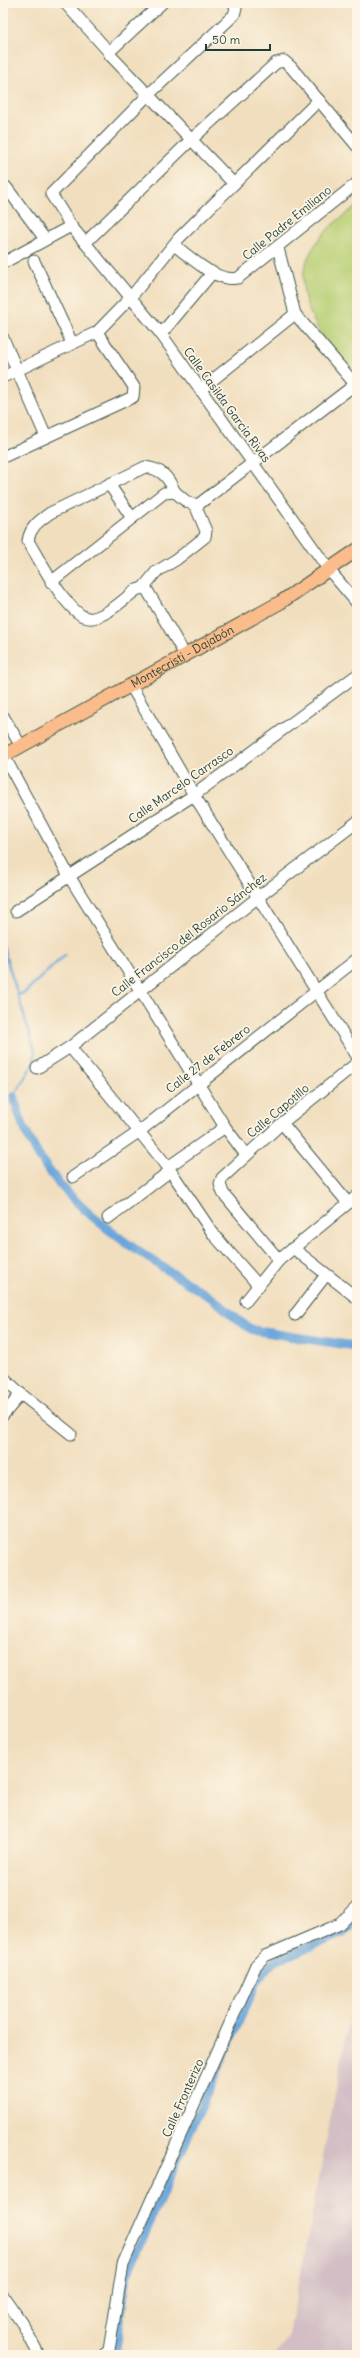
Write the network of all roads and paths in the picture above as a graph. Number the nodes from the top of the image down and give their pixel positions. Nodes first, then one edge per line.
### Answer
1 (65, 3) edge
2 (162, 3) edge
3 (233, 3) edge
4 (109, 52) junction
5 (148, 95) junction
6 (319, 100) junction
7 (192, 140) junction
8 (357, 146) edge
9 (357, 183) edge
10 (234, 184) junction
11 (6, 187) dead end
12 (71, 226) junction
13 (45, 239) junction
14 (85, 243) junction
15 (174, 245) junction
16 (278, 248) junction
17 (34, 261) dead end
18 (3, 263) edge
19 (213, 272) junction
20 (131, 297) junction
21 (295, 314) junction
22 (97, 332) junction
23 (161, 334) junction
24 (3, 338) edge
25 (72, 343) junction
26 (18, 369) junction
27 (3, 377) edge
28 (356, 383) edge
29 (200, 390) junction
30 (46, 437) junction
31 (3, 457) edge
32 (253, 462) junction
33 (109, 484) junction
34 (175, 492) junction
35 (195, 505) junction
36 (132, 518) junction
37 (357, 550) edge
38 (329, 570) junction
39 (51, 582) junction
40 (142, 588) junction
41 (357, 603) edge
42 (185, 655) junction
43 (357, 675) edge
44 (131, 686) junction
45 (3, 716) edge
46 (21, 746) junction
47 (4, 756) edge
48 (194, 795) junction
49 (357, 822) edge
50 (69, 876) junction
51 (257, 898) junction
52 (16, 911) dead end
53 (357, 959) edge
54 (139, 990) junction
55 (316, 992) junction
56 (70, 1047) junction
57 (357, 1056) edge
58 (357, 1063) edge
59 (37, 1068) dead end
60 (199, 1083) junction
61 (282, 1123) junction
62 (225, 1127) junction
63 (140, 1131) junction
64 (246, 1155) junction
65 (169, 1169) junction
66 (73, 1177) dead end
67 (357, 1196) edge
68 (348, 1203) junction
69 (108, 1218) dead end
70 (293, 1248) junction
71 (279, 1260) junction
72 (326, 1275) junction
73 (259, 1286) junction
74 (357, 1298) edge
75 (246, 1301) dead end
76 (295, 1315) dead end
77 (3, 1377) edge
78 (21, 1394) junction
79 (3, 1415) edge
80 (72, 1434) dead end
81 (357, 1907) edge
82 (3, 2296) edge
83 (39, 2355) edge
84 (104, 2355) edge

1 - 4 street
2 - 4 street
3 - 5 street
4 - 5 street
5 - 7 street
5 - 12 street, Calle Casilda García Rivas
6 - 7 street
6 - 8 street
6 - 10 street
7 - 10 street
7 - 14 street
9 - 16 street, Calle Padre Emiliano
10 - 15 street
11 - 13 street
12 - 13 street
12 - 14 street, Calle Casilda García Rivas
13 - 18 street
14 - 20 street, Calle Casilda García Rivas
15 - 19 street
15 - 20 street
16 - 19 street, Calle Padre Emiliano
16 - 21 street
17 - 25 street
19 - 23 street
20 - 22 street
20 - 23 street, Calle Casilda García Rivas
21 - 28 street
21 - 29 street
22 - 25 street
22 - 30 street
23 - 29 street, Calle Casilda García Rivas
24 - 26 street
25 - 26 street
26 - 27 street
26 - 30 street
28 - 32 street
29 - 32 street, Calle Casilda García Rivas
30 - 31 street
32 - 35 street
32 - 38 street, Calle Casilda García Rivas
33 - 34 street
33 - 36 street
33 - 39 street
34 - 35 street
34 - 36 street
35 - 40 street
36 - 39 street
37 - 38 main road, Montecristi - Dajabón
38 - 41 street, Calle Casilda García Rivas
38 - 42 main road, Montecristi - Dajabón
39 - 40 street
40 - 42 street
42 - 44 main road, Montecristi - Dajabón
43 - 48 street, Calle Marcelo Carrasco
44 - 46 main road, Montecristi - Dajabón
44 - 48 street
45 - 46 street
46 - 47 main road, Montecristi - Dajabón
47 - 50 street
48 - 50 street, Calle Marcelo Carrasco
48 - 51 street
49 - 51 street, Calle Francisco del Rosario Sánchez
50 - 52 street, Calle Marcelo Carrasco
50 - 54 street
51 - 54 street, Calle Francisco del Rosario Sánchez
51 - 55 street
53 - 55 street, Calle 27 de Febrero
54 - 56 street, Calle Francisco del Rosario Sánchez
54 - 60 street
55 - 57 street
55 - 60 street, Calle 27 de Febrero
56 - 59 street, Calle Francisco del Rosario Sánchez
56 - 63 street
58 - 61 street, Calle Capotillo
60 - 62 street
60 - 63 street, Calle 27 de Febrero
61 - 64 street, Calle Capotillo
61 - 68 street
62 - 64 street
62 - 65 street
63 - 65 street
63 - 66 street, Calle 27 de Febrero
64 - 71 street, Calle Capotillo
65 - 69 street
65 - 73 street
67 - 68 street
68 - 70 street
70 - 71 street
70 - 72 street
71 - 73 street
72 - 74 street
72 - 76 street
73 - 75 street
77 - 78 street
78 - 79 street
78 - 80 street
81 - 84 street, Calle Fronterizo
82 - 83 street

